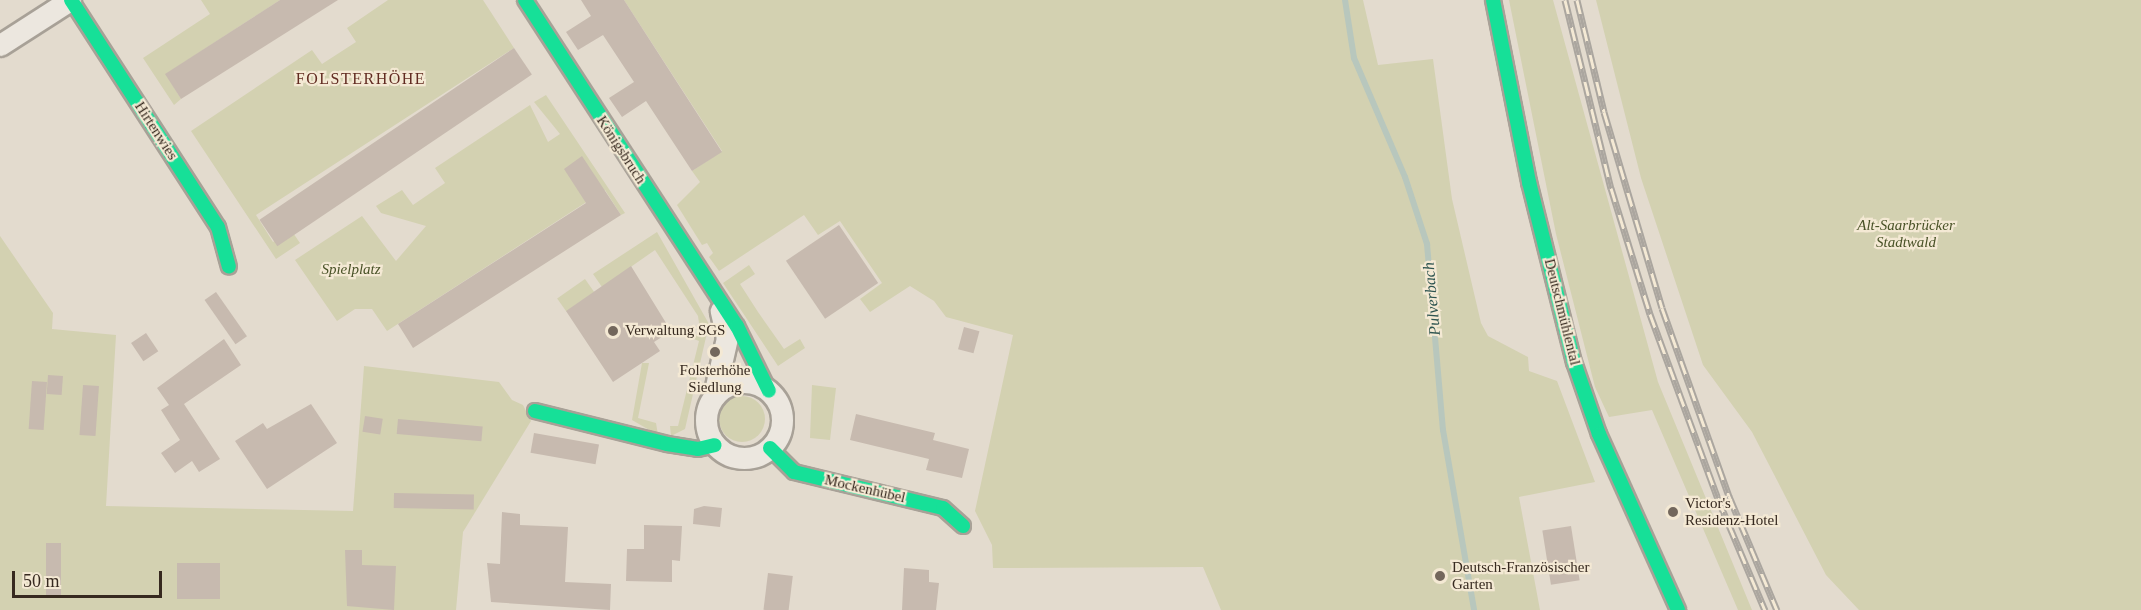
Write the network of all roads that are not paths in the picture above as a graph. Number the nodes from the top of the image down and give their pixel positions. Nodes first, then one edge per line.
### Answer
1 (71, 0) edge
2 (525, 0) edge
3 (1493, 0) edge
4 (0, 45) edge
5 (229, 267) dead end
6 (719, 299) junction
7 (769, 391) junction
8 (714, 396) junction
9 (536, 411) dead end
10 (715, 445) junction
11 (770, 448) junction
12 (963, 526) dead end
13 (1678, 610) edge

1 - 4 street, Hirtenwies
1 - 5 street, Hirtenwies
2 - 6 street, Königsbruch
3 - 13 street, Deutschmühlental
6 - 7 street, Königsbruch
6 - 8 street, Königsbruch
7 - 8 street
7 - 11 street, Königsbruch
8 - 10 street, Königsbruch
9 - 10 street
10 - 11 street
11 - 12 street, Mockenhübel

